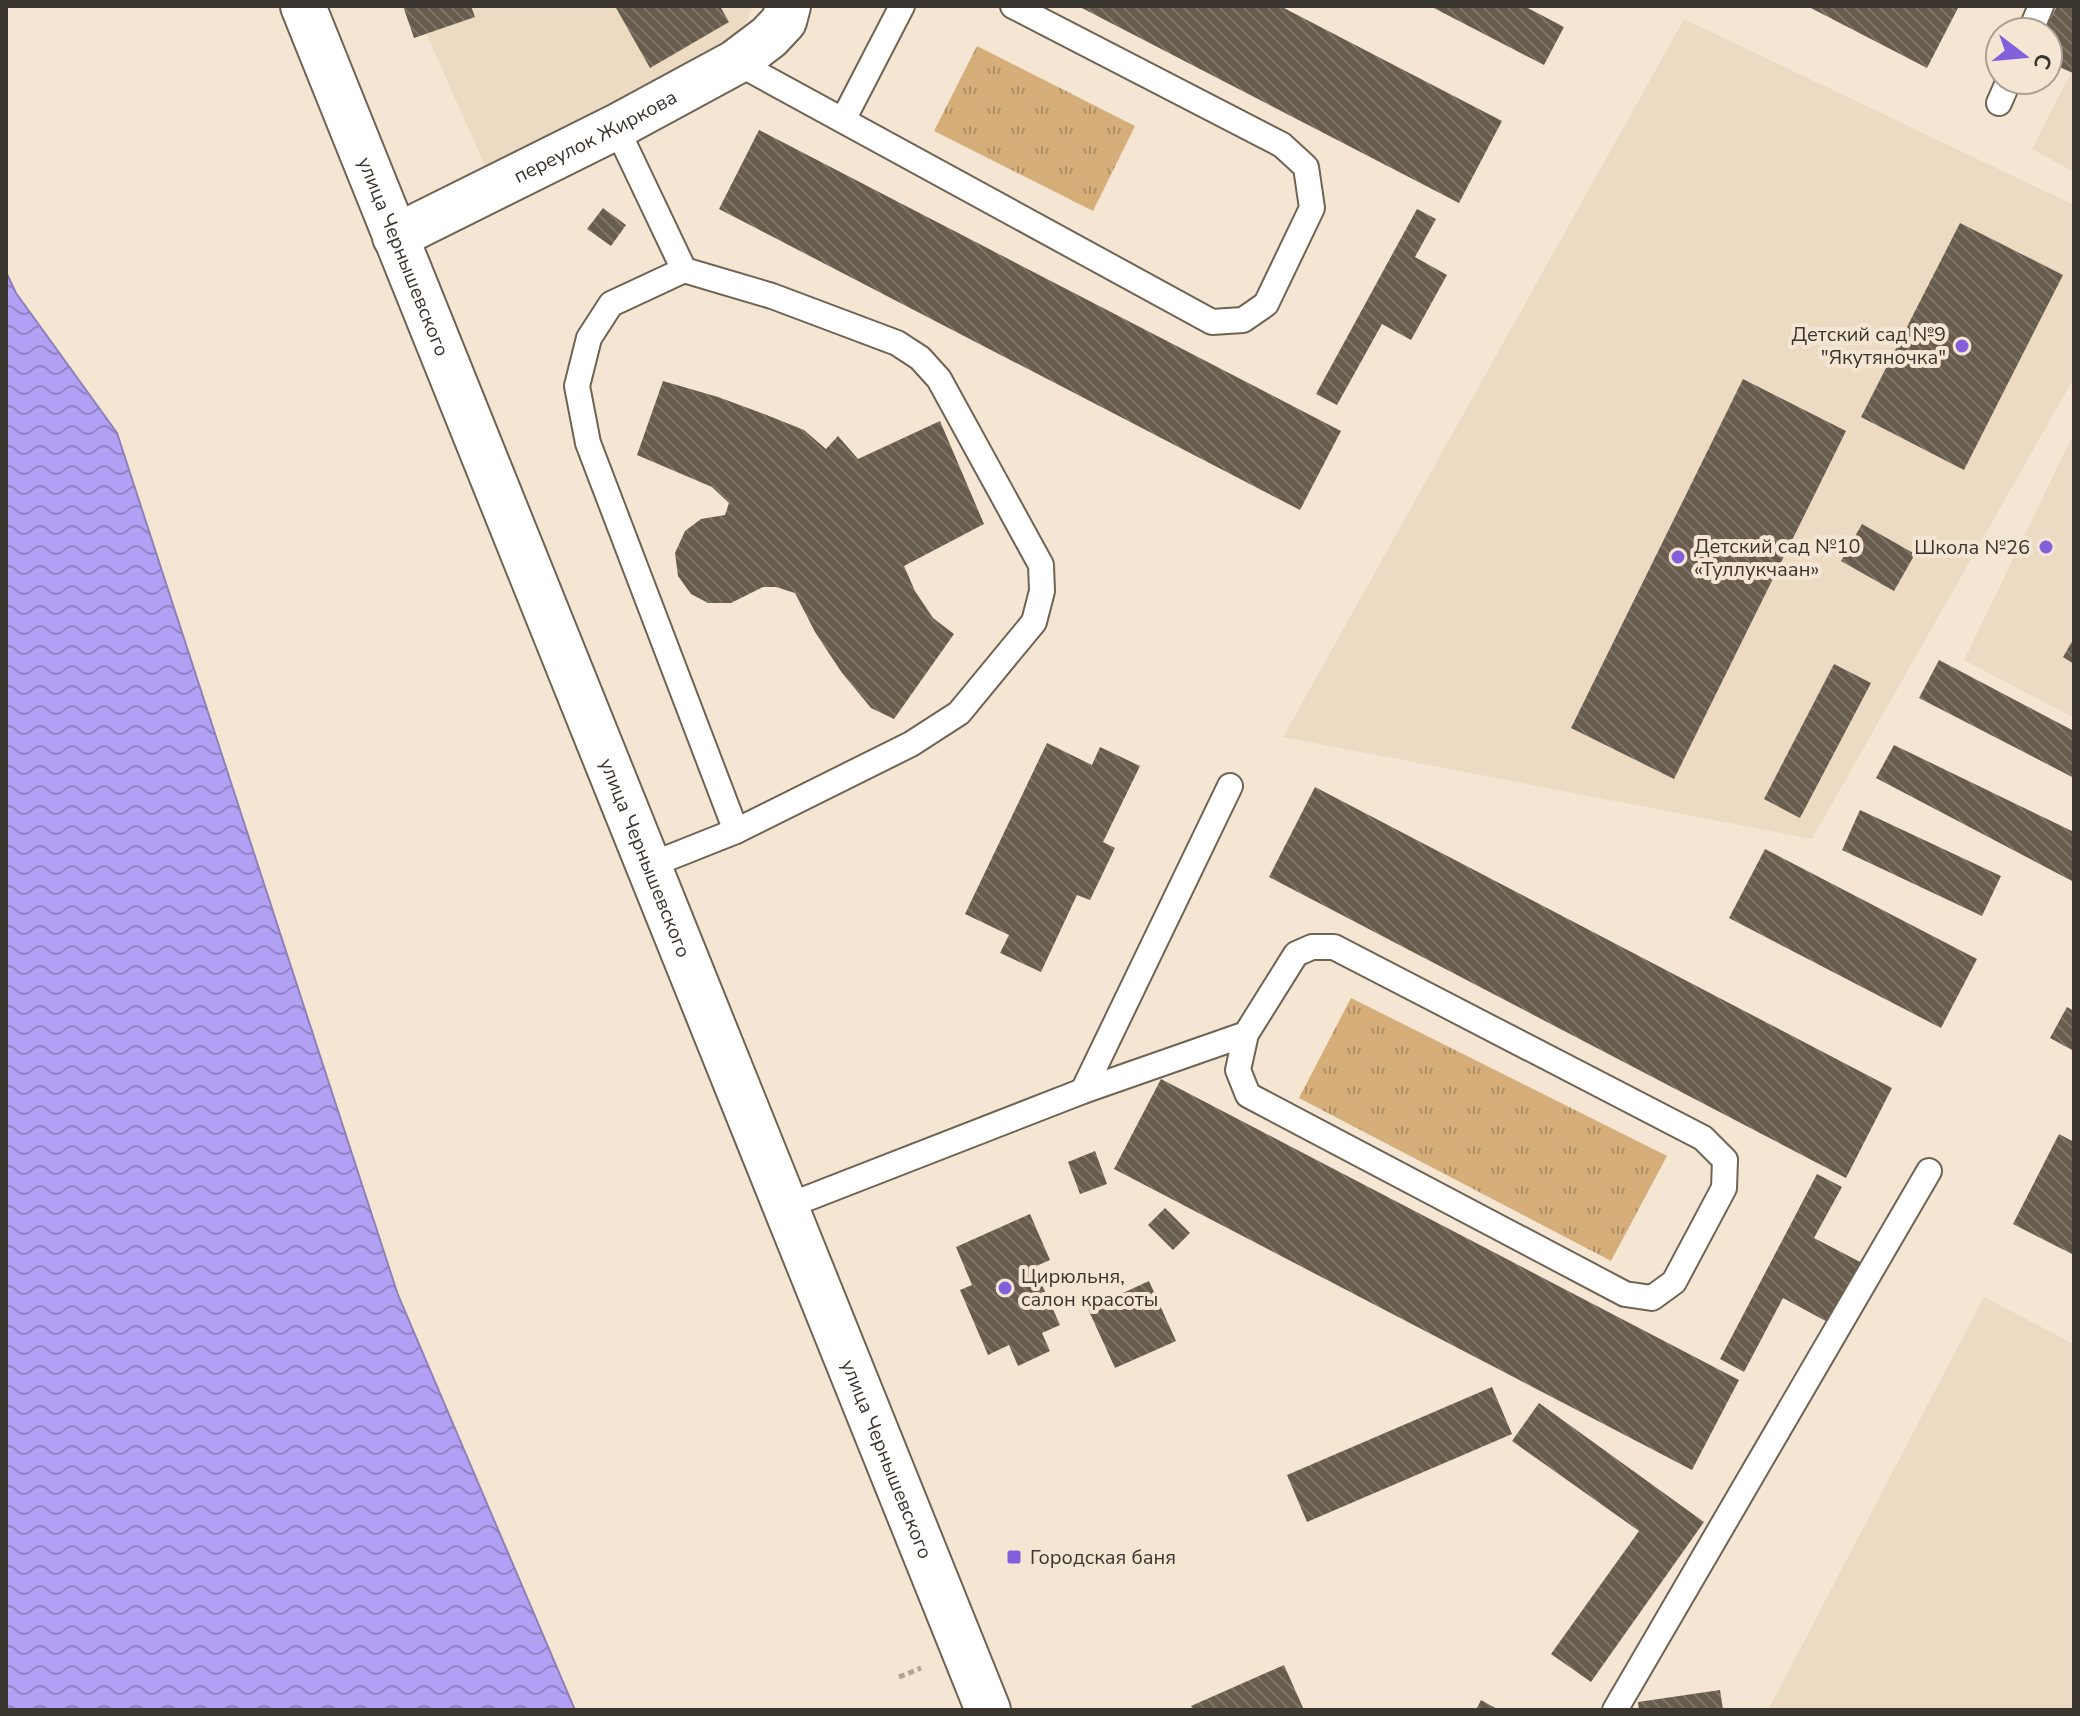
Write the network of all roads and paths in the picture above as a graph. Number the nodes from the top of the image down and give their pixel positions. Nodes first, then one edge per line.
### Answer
1 (303, 6) edge
2 (902, 6) edge
3 (1013, 6) edge
4 (782, 11) edge
5 (736, 62) junction
6 (2002, 96) edge
7 (1999, 103) dead end
8 (843, 120) junction
9 (616, 127) junction
10 (395, 237) junction
11 (684, 270) junction
12 (1230, 786) dead end
13 (736, 831) junction
14 (648, 866) junction
15 (1246, 1034) junction
16 (1083, 1091) junction
17 (1929, 1171) dead end
18 (785, 1207) junction
19 (921, 1668) dead end
20 (899, 1677) dead end
21 (988, 1710) edge
22 (1615, 1710) edge

1 - 10 main road, улица Чернышевского
2 - 8 lane
3 - 8 lane
4 - 5 main road, переулок Жиркова
5 - 8 lane
5 - 9 main road, переулок Жиркова
6 - 7 lane
9 - 10 main road, переулок Жиркова
9 - 11 lane
10 - 14 main road, улица Чернышевского
11 - 13 lane
11 - 13 lane
12 - 16 lane
13 - 14 lane
14 - 18 main road, улица Чернышевского
15 - 15 lane
15 - 16 lane
16 - 18 lane
17 - 22 lane
18 - 21 main road, улица Чернышевского
19 - 20 path

